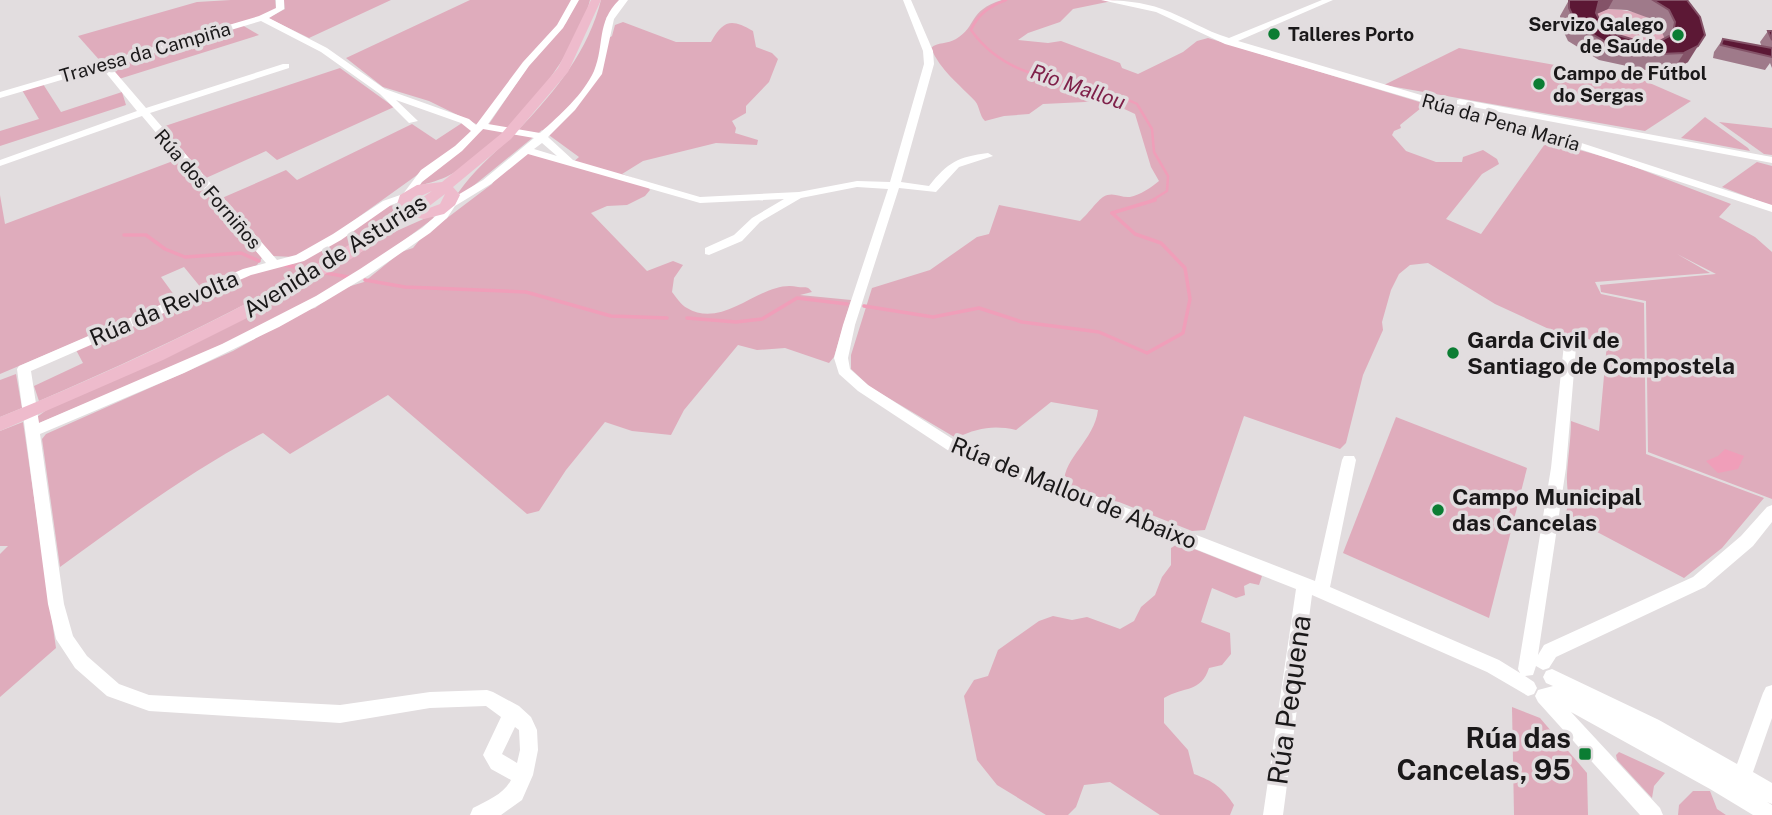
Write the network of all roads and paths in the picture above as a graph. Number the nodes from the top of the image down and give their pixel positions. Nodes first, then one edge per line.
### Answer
1 (280, 0) edge
2 (575, 0) edge
3 (596, 0) edge
4 (625, 0) edge
5 (907, 0) edge
6 (1105, 0) edge
7 (1329, 0) edge
8 (262, 18) junction
9 (1228, 41) junction
10 (103, 64) junction
11 (286, 66) dead end
12 (382, 91) junction
13 (1397, 92) junction
14 (0, 95) edge
15 (143, 112) junction
16 (413, 121) dead end
17 (479, 128) junction
18 (540, 136) junction
19 (525, 150) junction
20 (988, 156) dead end
21 (569, 160) junction
22 (1772, 160) edge
23 (1, 163) edge
24 (461, 174) junction
25 (895, 185) junction
26 (446, 193) junction
27 (799, 195) junction
28 (411, 207) junction
29 (1772, 209) edge
30 (709, 251) dead end
31 (274, 265) junction
32 (1569, 347) dead end
33 (5, 422) edge
34 (34, 431) junction
35 (1349, 460) dead end
36 (1772, 511) edge
37 (1313, 588) junction
38 (1542, 678) junction
39 (1772, 693) edge
40 (513, 712) junction
41 (524, 775) junction
42 (1742, 776) junction
43 (1772, 794) edge
44 (480, 815) edge
45 (1273, 815) edge
46 (1653, 815) edge
47 (1771, 815) edge

1 - 8 street, Travesa da Campiña
2 - 17 street, Rúa da Revolta
3 - 24 main road
4 - 18 street
5 - 25 street, Rúa de Mallou de Abaixo
6 - 9 street, Rúa da Pena María
7 - 9 street
8 - 10 street, Travesa da Campiña
8 - 12 street
9 - 13 street, Rúa da Pena María
10 - 14 street, Travesa da Campiña
10 - 15 street, Rúa dos Forniños
11 - 15 street, Rúa dos Forniños
12 - 16 street
12 - 17 street
13 - 22 street
13 - 29 street, Rúa da Pena María
15 - 23 street, Rúa dos Forniños
15 - 31 street, Rúa dos Forniños
17 - 18 street
17 - 28 street, Rúa da Revolta
18 - 19 street
18 - 21 street
19 - 21 street
19 - 26 street
20 - 25 street
21 - 27 street
24 - 26 main road
24 - 26 main road
25 - 27 street
25 - 37 street, Rúa de Mallou de Abaixo
26 - 28 main road
26 - 28 main road
26 - 34 street
27 - 30 street
28 - 31 street, Rúa da Revolta
28 - 33 main road, Avenida de Asturias
31 - 34 street, Rúa da Revolta
32 - 38 street
34 - 40 street
35 - 37 street, Rúa Pequena
36 - 38 street
37 - 38 street
37 - 45 street, Rúa Pequena
38 - 42 street
38 - 46 street
38 - 47 street
39 - 42 street
40 - 41 street
40 - 41 street
41 - 44 street
42 - 43 street

